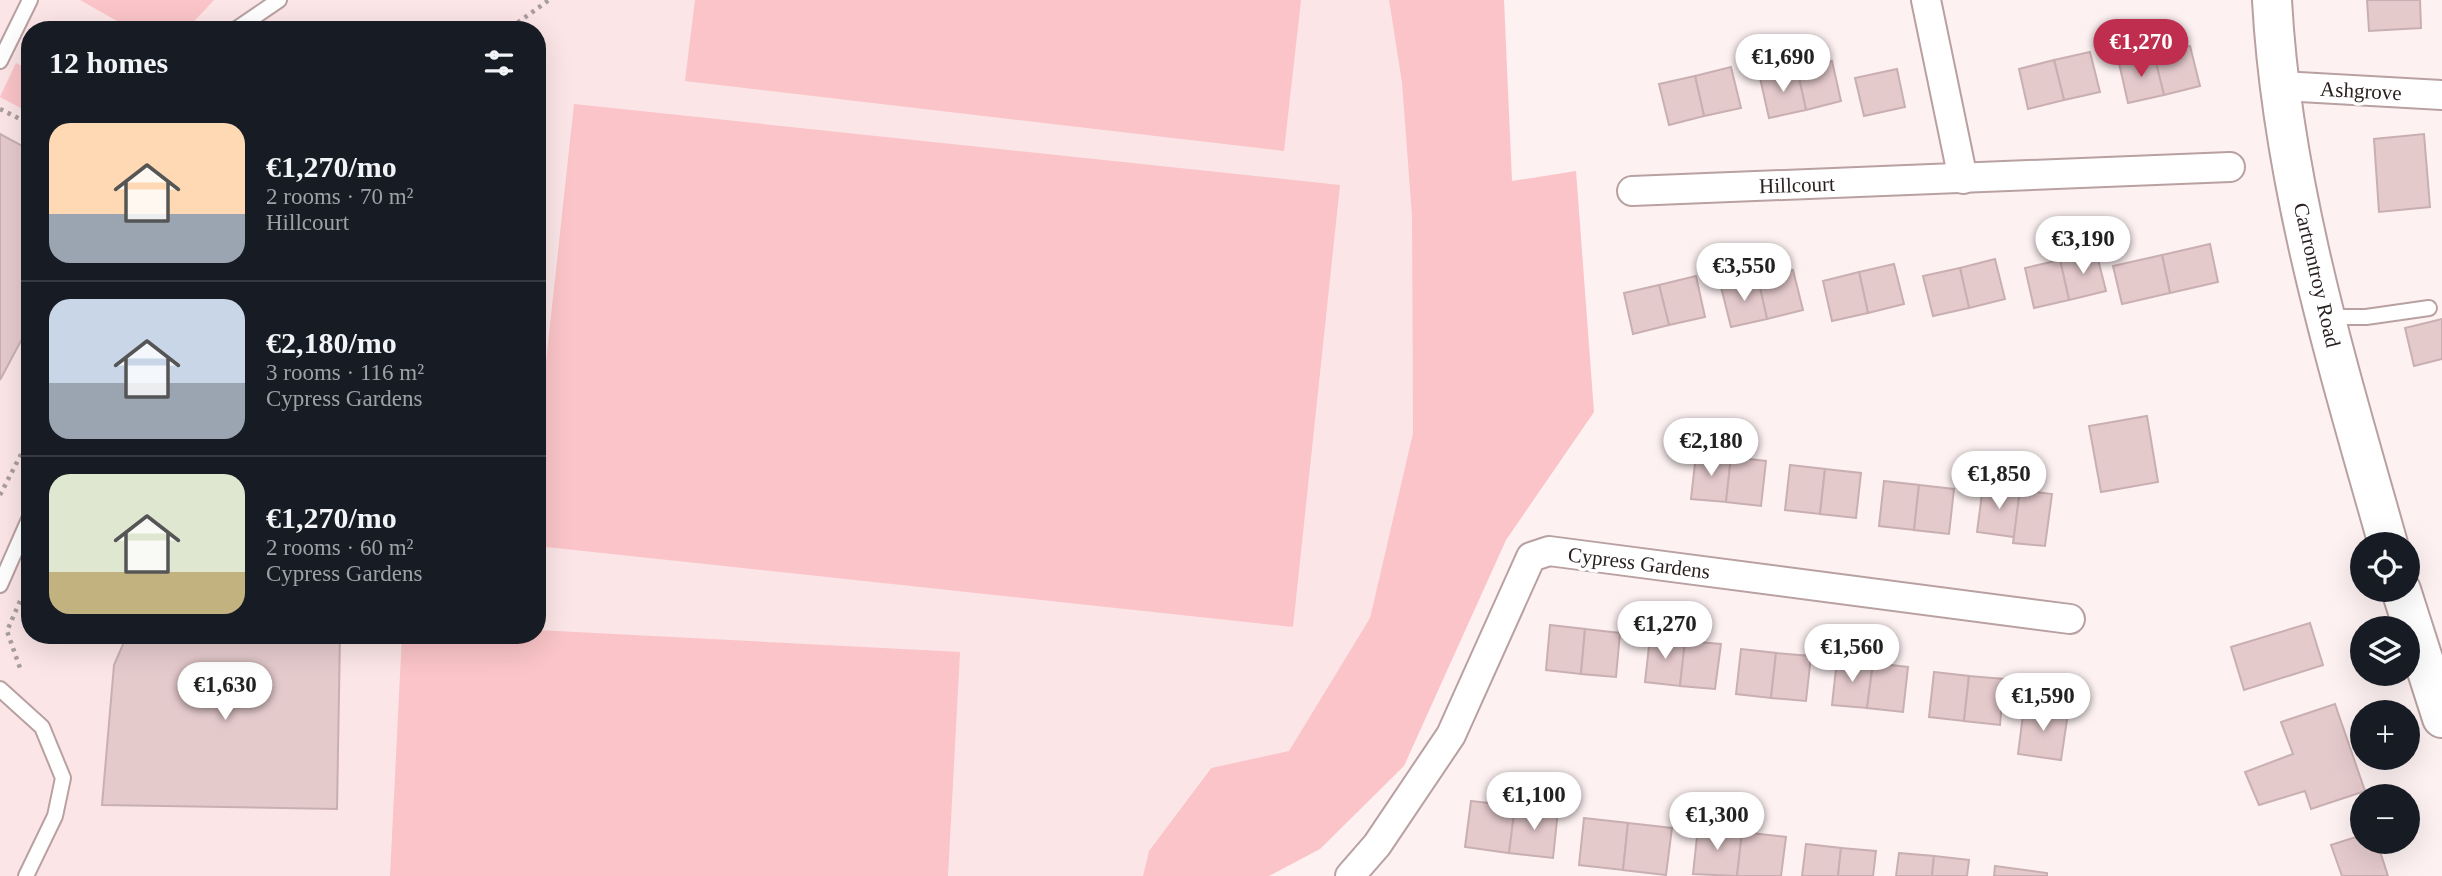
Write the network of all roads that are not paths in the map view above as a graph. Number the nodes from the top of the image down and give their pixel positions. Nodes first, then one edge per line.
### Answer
1 (30, 0) edge
2 (279, 0) edge
3 (1926, 0) edge
4 (2272, 0) edge
5 (248, 21) edge
6 (0, 61) edge
7 (2280, 86) junction
8 (2442, 95) edge
9 (2230, 167) dead end
10 (1963, 179) junction
11 (1632, 191) dead end
12 (2429, 308) dead end
13 (2327, 317) junction
14 (2385, 532) edge
15 (21, 537) edge
16 (0, 585) edge
17 (2405, 602) edge
18 (2070, 619) dead end
19 (0, 690) edge
20 (2442, 718) edge
21 (26, 876) edge
22 (1350, 876) edge

1 - 6 lane
2 - 5 lane
3 - 10 street
4 - 7 street, Cartrontroy Road
7 - 8 street, Ashgrove
7 - 13 street, Cartrontroy Road
9 - 10 street, Hillcourt
10 - 11 street, Hillcourt
12 - 13 lane
13 - 14 street, Cartrontroy Road
15 - 16 lane
17 - 20 street
18 - 22 street, Cypress Gardens
19 - 21 lane

